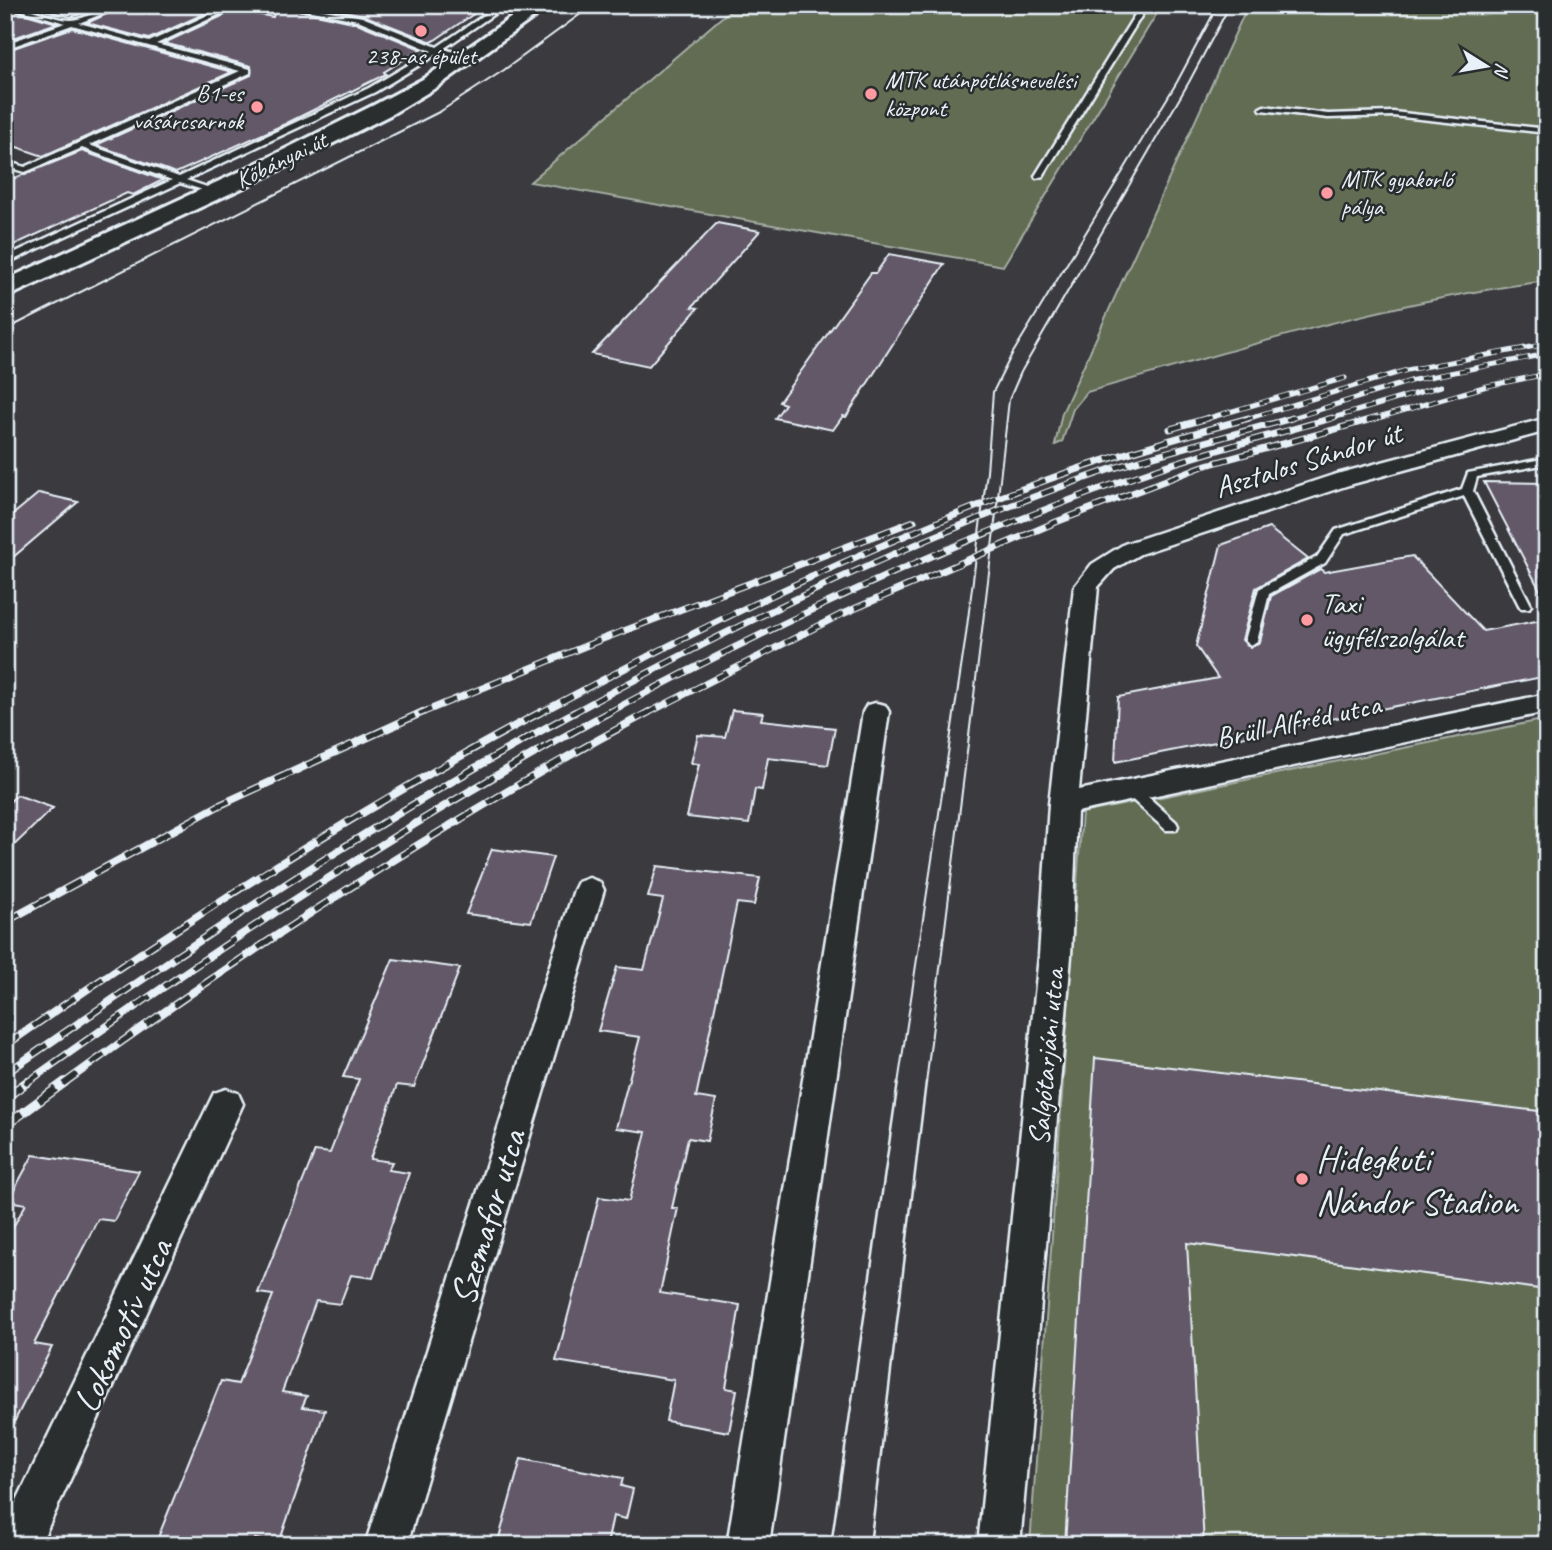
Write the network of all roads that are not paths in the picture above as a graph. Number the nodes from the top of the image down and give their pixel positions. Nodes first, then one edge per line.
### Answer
1 (7, 5) edge
2 (121, 5) edge
3 (236, 5) edge
4 (283, 5) edge
5 (504, 5) edge
6 (542, 5) edge
7 (1144, 5) edge
8 (299, 6) edge
9 (70, 24) junction
10 (486, 44) junction
11 (148, 45) junction
12 (5, 47) edge
13 (437, 50) junction
14 (467, 58) junction
15 (1264, 108) dead end
16 (1547, 131) edge
17 (82, 145) junction
18 (5, 163) edge
19 (1039, 176) dead end
20 (182, 180) junction
21 (213, 192) junction
22 (5, 261) edge
23 (5, 290) edge
24 (1547, 424) edge
25 (1547, 461) edge
26 (1467, 491) junction
27 (1095, 572) joint
28 (1525, 606) dead end
29 (1251, 641) dead end
30 (1547, 703) edge
31 (876, 712) dead end
32 (1131, 790) junction
33 (1063, 804) junction
34 (1171, 826) dead end
35 (589, 890) dead end
36 (226, 1104) dead end
37 (18, 1545) edge
38 (386, 1545) edge
39 (748, 1545) edge
40 (999, 1545) edge

1 - 9 lane
2 - 9 lane
3 - 11 lane
4 - 8 lane
5 - 13 lane
6 - 10 main road, Kőbányai út
7 - 19 lane
8 - 13 lane
9 - 11 lane
9 - 12 lane
10 - 13 lane
10 - 14 main road, Kőbányai út
11 - 17 lane
13 - 14 lane
13 - 20 lane
14 - 21 main road, Kőbányai út
15 - 16 lane
17 - 18 lane
17 - 20 lane
20 - 21 lane
20 - 22 lane
21 - 23 main road, Kőbányai út
24 - 27 street, Asztalos Sándor út
25 - 26 lane
26 - 28 lane
26 - 29 lane
27 - 33 street, Salgótarjáni utca
30 - 32 street, Brüll Alfréd utca
31 - 39 street
32 - 33 street, Brüll Alfréd utca
32 - 34 lane
33 - 40 street, Salgótarjáni utca
35 - 38 street, Szemafor utca
36 - 37 street, Lokomotív utca

